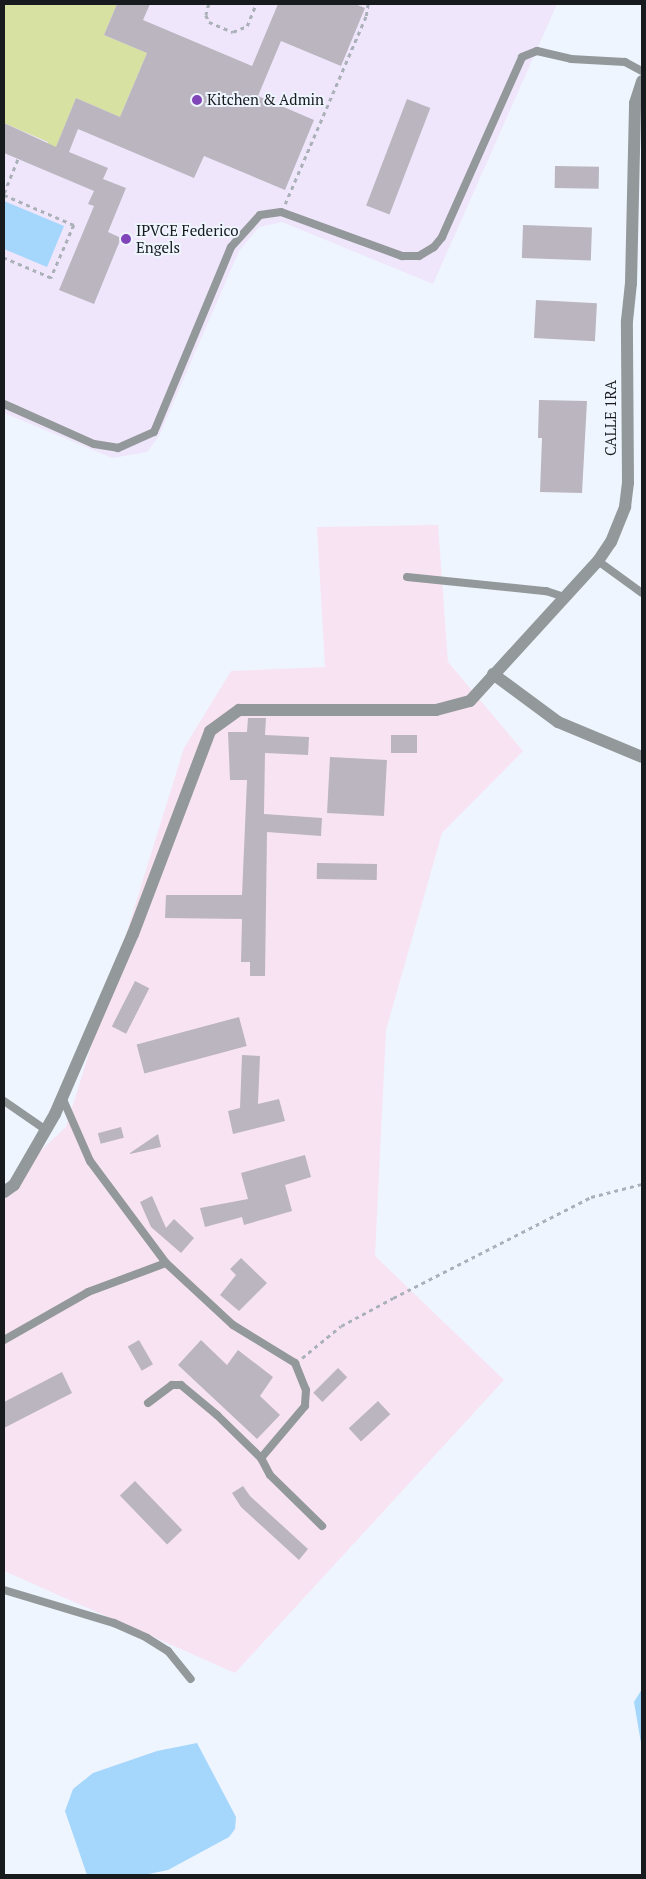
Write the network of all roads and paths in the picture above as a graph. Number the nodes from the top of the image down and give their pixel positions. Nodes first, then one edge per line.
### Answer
1 (210, 4) edge
2 (256, 4) edge
3 (368, 4) edge
4 (642, 71) edge
5 (642, 81) edge
6 (18, 159) dead end
7 (4, 194) edge
8 (281, 212) junction
9 (4, 258) edge
10 (637, 283) edge
11 (4, 404) edge
12 (598, 561) junction
13 (407, 577) dead end
14 (642, 593) edge
15 (565, 597) junction
16 (493, 674) junction
17 (642, 756) edge
18 (62, 1097) junction
19 (4, 1101) edge
20 (46, 1130) junction
21 (642, 1184) edge
22 (4, 1192) edge
23 (166, 1263) junction
24 (4, 1340) edge
25 (295, 1363) junction
26 (148, 1403) dead end
27 (261, 1458) junction
28 (322, 1526) dead end
29 (4, 1590) edge
30 (191, 1679) dead end

1 - 2 path
3 - 8 path
4 - 8 lane
5 - 10 street, CALLE 1RA
6 - 7 path
7 - 9 path
8 - 11 lane
10 - 12 street, CALLE 1RA
12 - 14 lane
12 - 15 street, CALLE 1RA
13 - 15 lane
15 - 16 street, CALLE 1RA
16 - 17 street
16 - 18 street, CALLE 1RA
18 - 20 street
18 - 23 lane
19 - 20 lane
20 - 22 street
21 - 25 path
23 - 24 lane
23 - 25 lane
25 - 27 lane
26 - 27 lane
27 - 28 lane
29 - 30 lane

